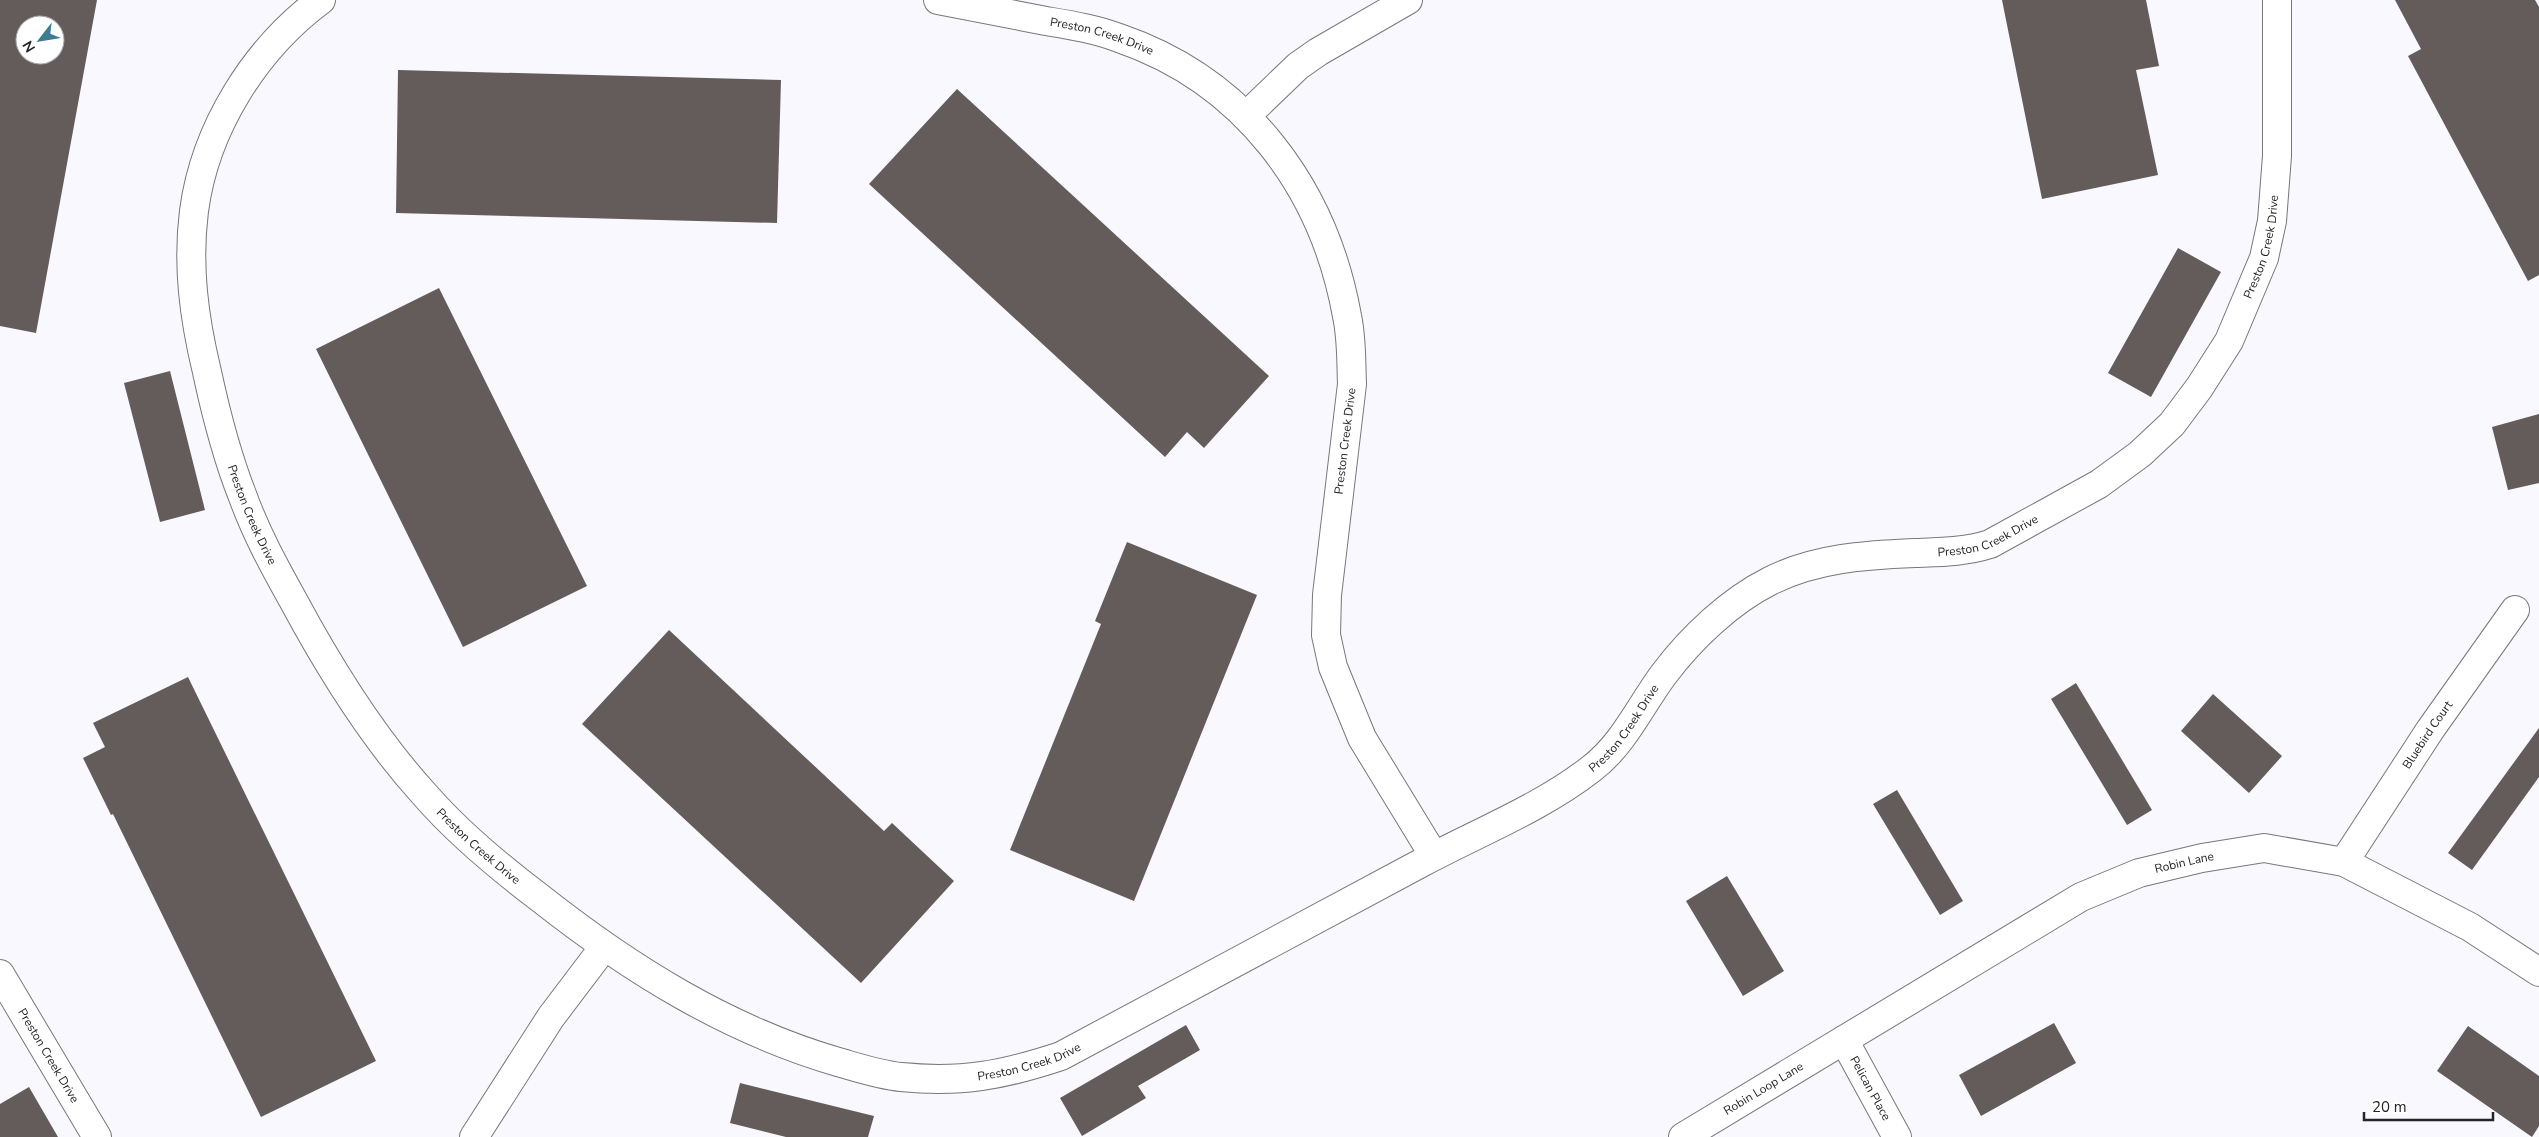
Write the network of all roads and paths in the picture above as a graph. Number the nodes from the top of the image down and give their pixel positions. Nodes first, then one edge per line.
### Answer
1 (321, 0) edge
2 (938, 0) edge
3 (1408, 0) edge
4 (2277, 0) edge
5 (1247, 116) junction
6 (2515, 610) dead end
7 (1434, 856) junction
8 (2344, 862) junction
9 (604, 947) junction
10 (2539, 972) edge
11 (0, 974) edge
12 (1844, 1040) junction
13 (97, 1137) edge
14 (474, 1137) edge
15 (1683, 1137) edge
16 (1897, 1137) edge

1 - 9 street, Preston Creek Drive
2 - 5 street, Preston Creek Drive
3 - 5 street
4 - 7 street, Preston Creek Drive
5 - 7 street, Preston Creek Drive
6 - 8 street, Bluebird Court
7 - 9 street, Preston Creek Drive
8 - 10 street, Robin Lane
8 - 12 street, Robin Lane
9 - 14 street
11 - 13 street, Preston Creek Drive
12 - 15 street, Robin Loop Lane
12 - 16 street, Pelican Place

